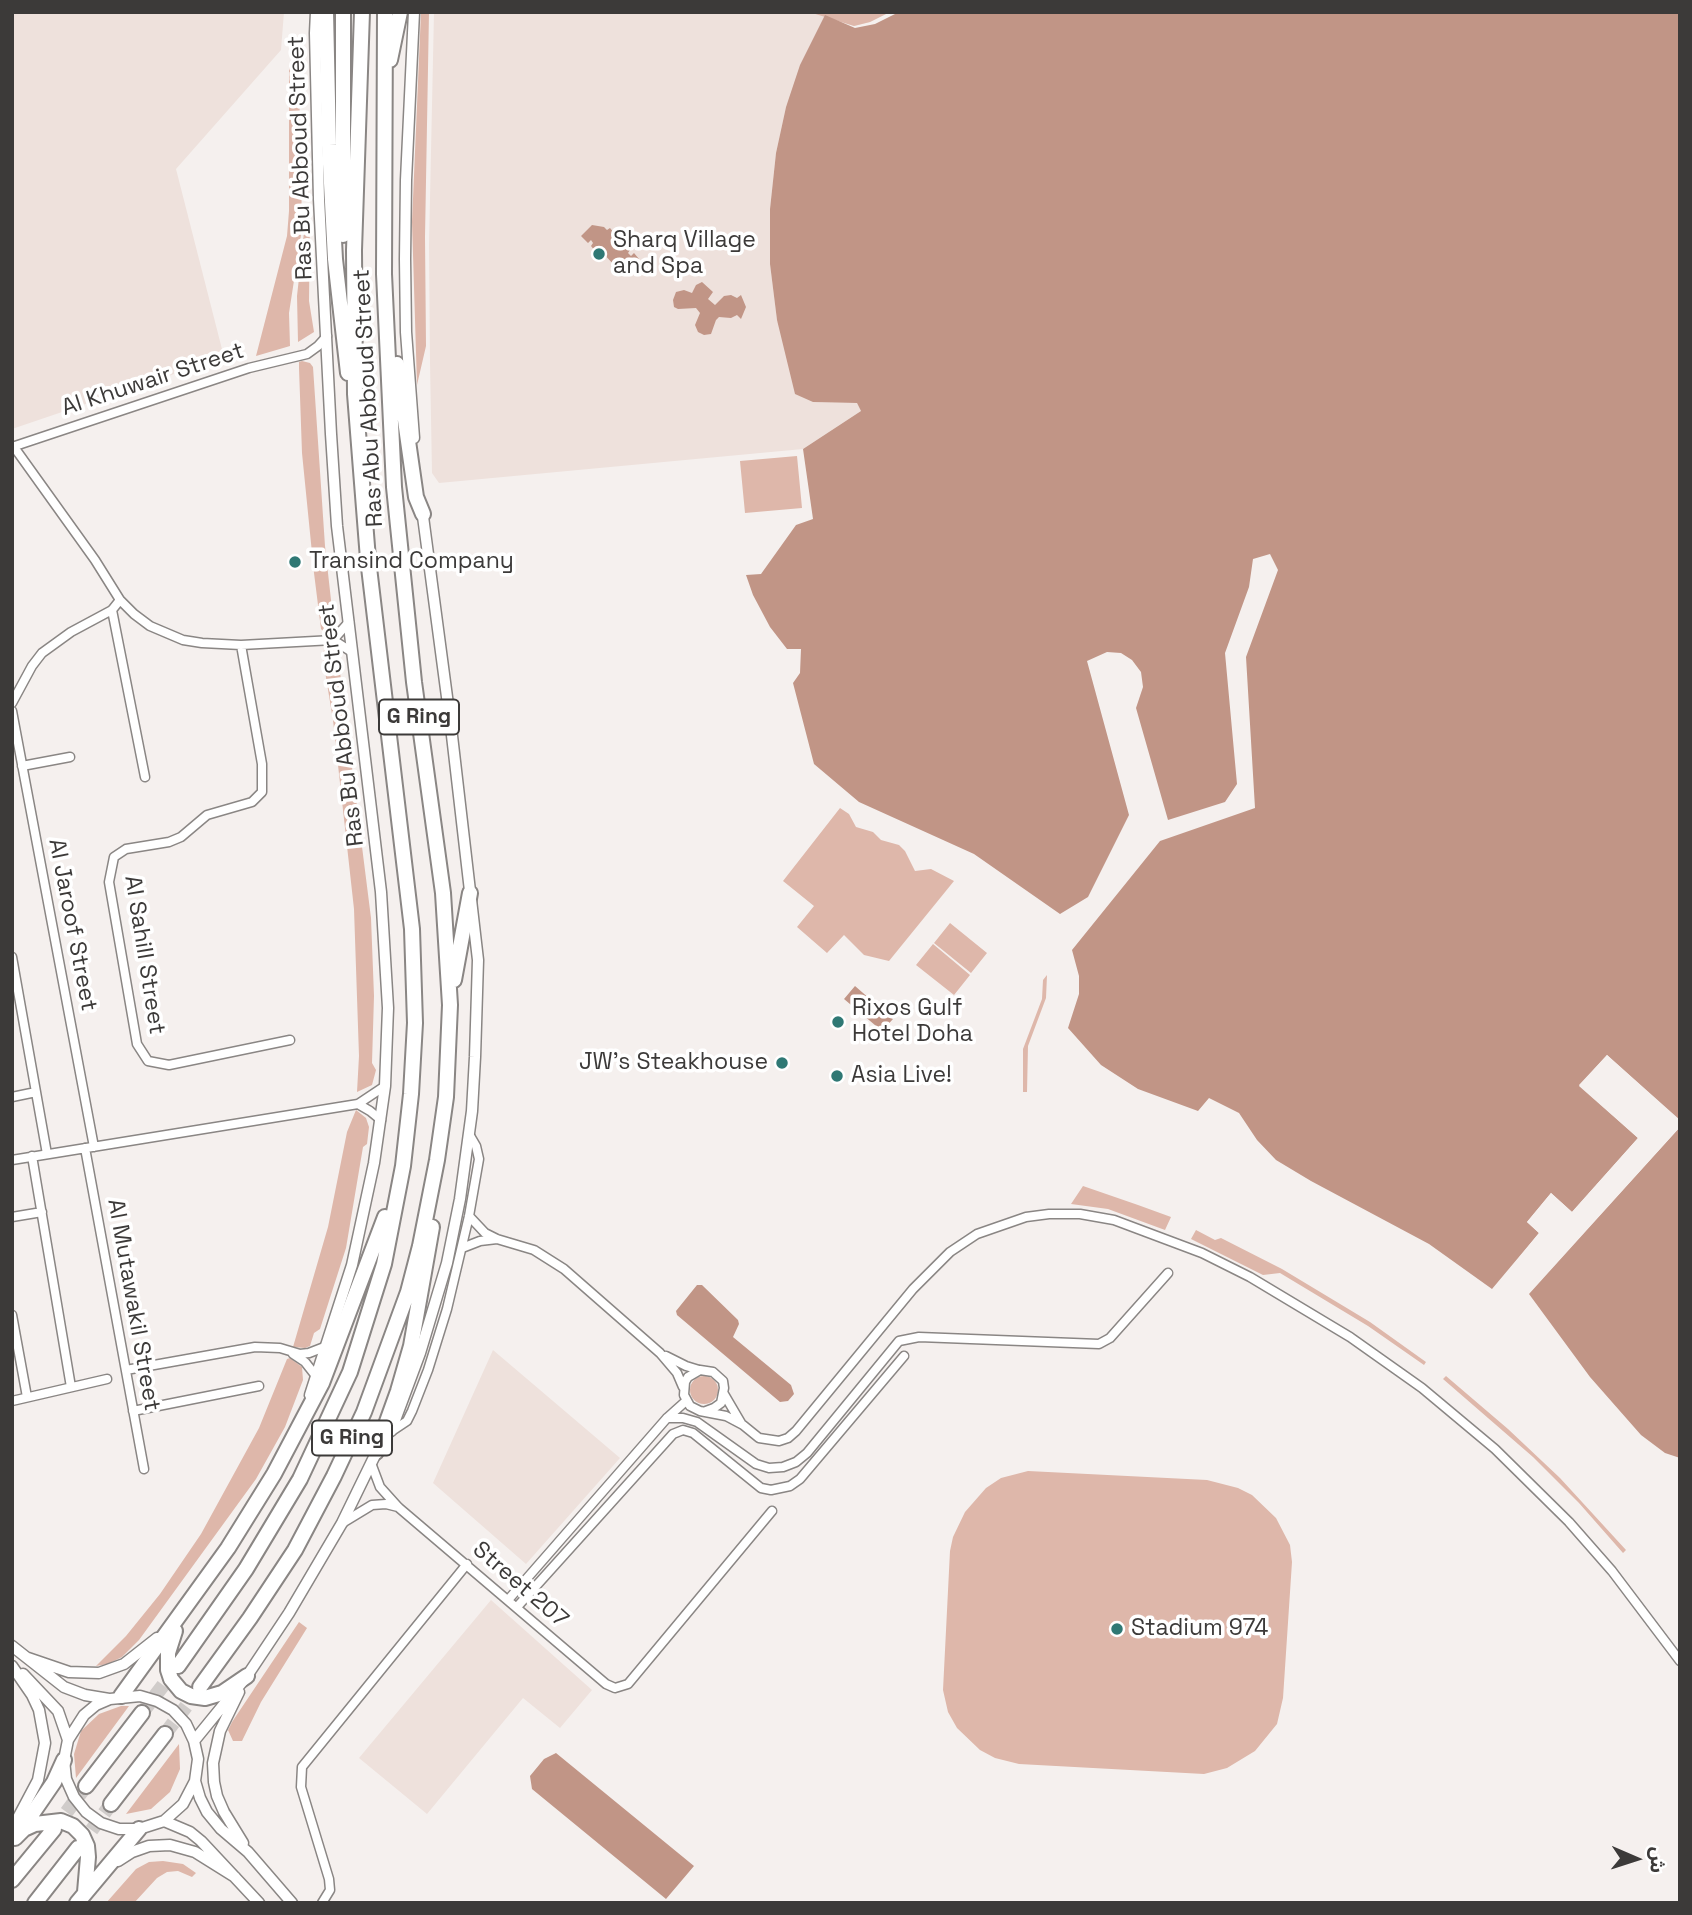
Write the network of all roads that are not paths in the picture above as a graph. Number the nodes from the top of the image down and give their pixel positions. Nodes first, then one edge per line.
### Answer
1 (316, 12) edge
2 (326, 12) edge
3 (343, 12) edge
4 (362, 12) edge
5 (385, 12) edge
6 (400, 12) edge
7 (414, 12) edge
8 (384, 78) junction
9 (384, 274) junction
10 (327, 336) junction
11 (344, 344) junction
12 (307, 354) junction
13 (328, 365) junction
14 (355, 394) junction
15 (13, 447) edge
16 (423, 514) junction
17 (120, 600) junction
18 (111, 610) junction
19 (349, 622) junction
20 (333, 640) junction
21 (241, 645) junction
22 (352, 652) junction
23 (12, 703) edge
24 (12, 711) edge
25 (69, 757) dead end
26 (22, 766) junction
27 (145, 777) dead end
28 (470, 892) junction
29 (12, 957) edge
30 (450, 1005) junction
31 (290, 1040) dead end
32 (385, 1086) junction
33 (36, 1092) junction
34 (12, 1097) edge
35 (358, 1104) junction
36 (381, 1120) junction
37 (469, 1134) junction
38 (89, 1147) junction
39 (47, 1154) junction
40 (32, 1156) junction
41 (12, 1160) edge
42 (438, 1160) junction
43 (402, 1166) junction
44 (42, 1212) junction
45 (469, 1216) junction
46 (12, 1217) edge
47 (497, 1239) junction
48 (462, 1248) junction
49 (1168, 1273) dead end
50 (12, 1315) edge
51 (327, 1346) junction
52 (288, 1351) junction
53 (660, 1353) junction
54 (904, 1356) dead end
55 (126, 1370) junction
56 (700, 1370) junction
57 (316, 1376) junction
58 (107, 1379) dead end
59 (259, 1386) dead end
60 (71, 1387) junction
61 (683, 1389) junction
62 (724, 1394) junction
63 (27, 1397) junction
64 (12, 1401) edge
65 (688, 1404) junction
66 (133, 1411) junction
67 (706, 1411) junction
68 (667, 1418) junction
69 (683, 1418) junction
70 (301, 1423) junction
71 (743, 1425) junction
72 (389, 1433) junction
73 (373, 1458) junction
74 (144, 1469) dead end
75 (398, 1507) junction
76 (772, 1511) dead end
77 (342, 1523) junction
78 (467, 1564) junction
79 (508, 1600) junction
80 (516, 1607) junction
81 (180, 1616) junction
82 (12, 1646) edge
83 (28, 1658) junction
84 (1680, 1661) edge
85 (12, 1665) edge
86 (178, 1666) tunnel mouth
87 (247, 1676) junction
88 (200, 1687) tunnel mouth
89 (115, 1698) junction
90 (142, 1713) tunnel mouth
91 (165, 1734) tunnel mouth
92 (68, 1740) junction
93 (194, 1741) junction
94 (64, 1760) junction
95 (195, 1781) junction
96 (86, 1786) tunnel mouth
97 (111, 1804) tunnel mouth
98 (164, 1821) junction
99 (54, 1829) tunnel mouth
100 (138, 1829) junction
101 (13, 1836) edge
102 (78, 1848) tunnel mouth
103 (248, 1853) junction
104 (101, 1874) junction
105 (235, 1877) junction
106 (12, 1880) edge
107 (81, 1898) edge
108 (35, 1903) edge
109 (259, 1903) edge
110 (292, 1903) edge
111 (322, 1903) edge

1 - 10 street, Ras Bu Abboud Street
2 - 11 highway
3 - 11 highway
4 - 14 highway, Ras Abu Abboud Street
5 - 8 highway, Ras Abu Abboud Street
6 - 8 highway
7 - 16 street
8 - 9 highway, Ras Abu Abboud Street / G Ring
9 - 16 highway
9 - 30 highway, Ras Abu Abboud Street / G Ring
10 - 12 street, Al Khuwair Street
10 - 13 street, Ras Bu Abboud Street
11 - 14 highway
12 - 13 street
12 - 15 street, Al Khuwair Street
13 - 19 street, Ras Bu Abboud Street
14 - 43 highway, Ras Abu Abboud Street / G Ring
15 - 17 street
16 - 28 street
17 - 18 street
17 - 21 street
18 - 23 street
18 - 27 street
19 - 20 street
19 - 22 street, Ras Bu Abboud Street
20 - 21 street
20 - 22 street
21 - 31 street, Al Sahill Street
22 - 32 street, Ras Bu Abboud Street
24 - 26 street, Al Jaroof Street
25 - 26 street
26 - 38 street, Al Jaroof Street
28 - 30 highway
28 - 37 street
29 - 33 street
30 - 42 highway, Ras Abu Abboud Street / G Ring
32 - 35 street
32 - 36 street, Ras Bu Abboud Street
33 - 34 street
33 - 39 street
35 - 36 street
35 - 38 street
36 - 51 street, Ras Bu Abboud Street
37 - 45 street
37 - 72 street
38 - 39 street
38 - 55 street, Al Mutawakil Street
39 - 40 street
40 - 41 street
40 - 44 street
42 - 73 highway
42 - 88 highway, Ras Abu Abboud Street / G Ring
43 - 70 highway
43 - 86 highway, Ras Abu Abboud Street / G Ring
44 - 46 street
44 - 60 street
45 - 47 street
45 - 48 street
47 - 48 street
47 - 53 street
48 - 72 street
49 - 69 street
50 - 63 street
51 - 52 street
51 - 57 street, Ras Bu Abboud Street
52 - 55 street
52 - 57 street
53 - 56 street
53 - 61 street
54 - 80 street
55 - 66 street, Al Mutawakil Street
56 - 61 street
56 - 62 street
57 - 70 street, Ras Bu Abboud Street
58 - 60 street
59 - 66 street
60 - 63 street
61 - 65 street
62 - 67 street
62 - 71 street
63 - 64 street
65 - 67 street
65 - 68 street
65 - 69 street
66 - 74 street, Al Mutawakil Street
67 - 71 street
68 - 69 street
68 - 79 street
70 - 81 highway
71 - 84 street
72 - 73 street
73 - 75 street
73 - 77 street
75 - 77 street
75 - 78 street, Street 207
76 - 80 street, Street 207
77 - 87 street
78 - 79 street, Street 207
78 - 111 street
79 - 80 street, Street 207
81 - 83 street
81 - 87 highway
81 - 89 highway
82 - 83 street
83 - 89 street
85 - 92 street
85 - 101 street
87 - 93 street
87 - 103 street
89 - 92 street
89 - 93 street
90 - 96 highway
91 - 97 highway
92 - 94 street
93 - 95 street
94 - 100 street
94 - 101 highway
95 - 98 street
95 - 103 street
98 - 100 street
98 - 105 street
99 - 106 highway
100 - 104 highway
101 - 107 highway
102 - 108 highway
103 - 110 street
104 - 105 street
104 - 107 highway
105 - 109 street

